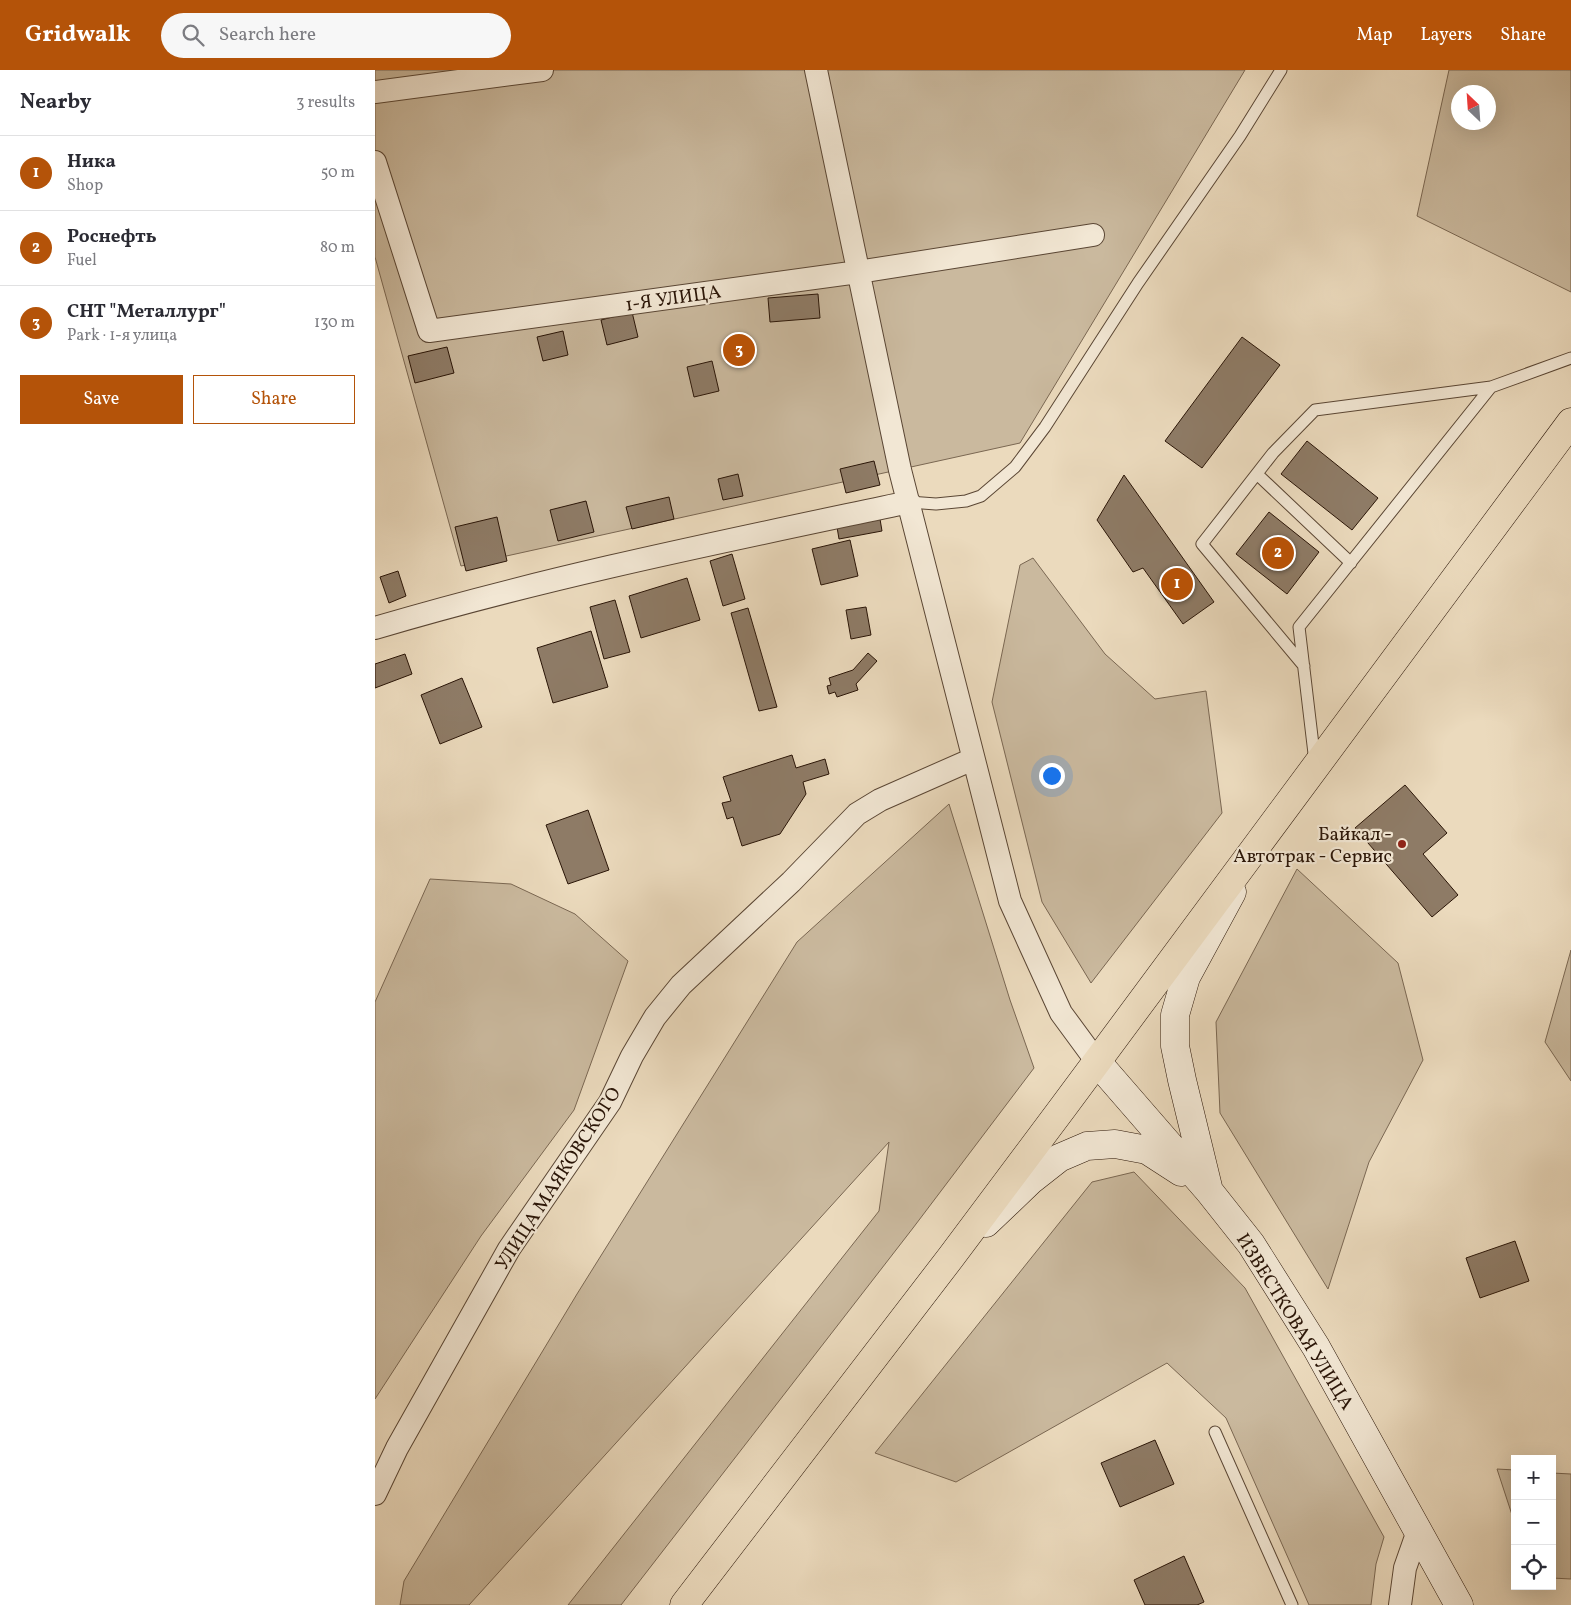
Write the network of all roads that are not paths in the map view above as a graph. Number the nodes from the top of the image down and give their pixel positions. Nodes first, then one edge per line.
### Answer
1 (543, 70) edge
2 (816, 70) edge
3 (1281, 70) edge
4 (375, 92) edge
5 (375, 162) edge
6 (1093, 235) dead end
7 (858, 272) junction
8 (1571, 358) edge
9 (1491, 387) junction
10 (1571, 422) edge
11 (1257, 474) junction
12 (909, 502) junction
13 (1351, 563) junction
14 (375, 628) edge
15 (1304, 666) junction
16 (973, 759) junction
17 (1315, 767) junction
18 (1257, 847) junction
19 (1097, 1062) junction
20 (1209, 1191) junction
21 (951, 1257) junction
22 (1215, 1432) dead end
23 (375, 1494) edge
24 (1418, 1531) junction
25 (684, 1605) edge
26 (1292, 1605) edge
27 (1400, 1605) edge
28 (1459, 1605) edge

1 - 4 street
2 - 7 street
3 - 12 lane
5 - 7 street, 1-Я УЛИЦА
6 - 7 street, 1-Я УЛИЦА
7 - 12 street
8 - 9 lane
9 - 11 lane
9 - 13 lane
10 - 17 main road
11 - 13 lane
11 - 15 lane
12 - 14 street
12 - 16 street
13 - 15 lane
15 - 17 lane
16 - 19 street
16 - 23 street, УЛИЦА МАЯКОВСКОГО
17 - 18 main road
18 - 19 main road
18 - 20 main road
19 - 20 main road, ИЗВЕСТКОВАЯ УЛИЦА
19 - 21 main road
20 - 21 main road
20 - 24 main road, ИЗВЕСТКОВАЯ УЛИЦА
21 - 25 main road
22 - 26 lane
24 - 27 street
24 - 28 main road, ИЗВЕСТКОВАЯ УЛИЦА

